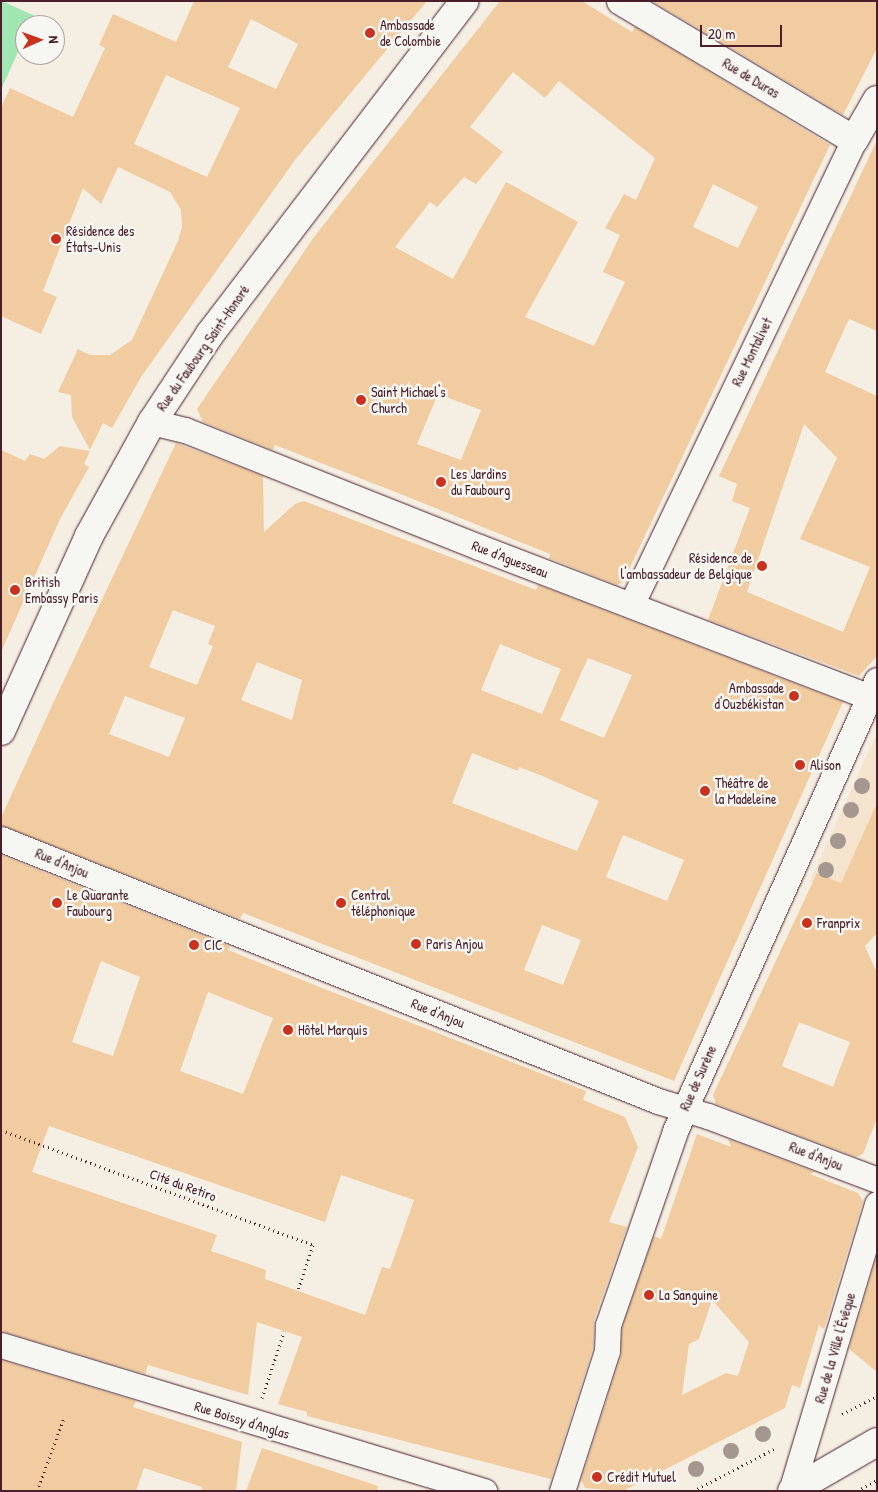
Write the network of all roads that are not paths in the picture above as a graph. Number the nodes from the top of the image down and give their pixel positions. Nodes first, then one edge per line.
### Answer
1 (465, 1) edge
2 (621, 1) edge
3 (877, 100) edge
4 (854, 140) junction
5 (152, 422) junction
6 (631, 605) junction
7 (873, 688) edge
8 (1, 731) edge
9 (1, 839) edge
10 (684, 1109) junction
11 (877, 1180) edge
12 (877, 1204) edge
13 (1, 1346) edge
14 (877, 1442) edge
15 (484, 1491) edge
16 (562, 1491) edge
17 (791, 1491) edge

1 - 5 street, Rue du Faubourg Saint-Honoré
2 - 4 street, Rue de Duras
3 - 4 street, Rue Montalivet
4 - 6 street, Rue Montalivet
5 - 6 street, Rue d'Aguesseau
5 - 8 street, Rue du Faubourg Saint-Honoré
6 - 7 street, Rue d'Aguesseau
7 - 10 street, Rue de Surène
9 - 10 street, Rue d'Anjou
10 - 11 street, Rue d'Anjou
10 - 16 street, Rue de Surène
12 - 17 street, Rue de la Ville l'Évêque
13 - 15 street, Rue Boissy d'Anglas
14 - 17 street

